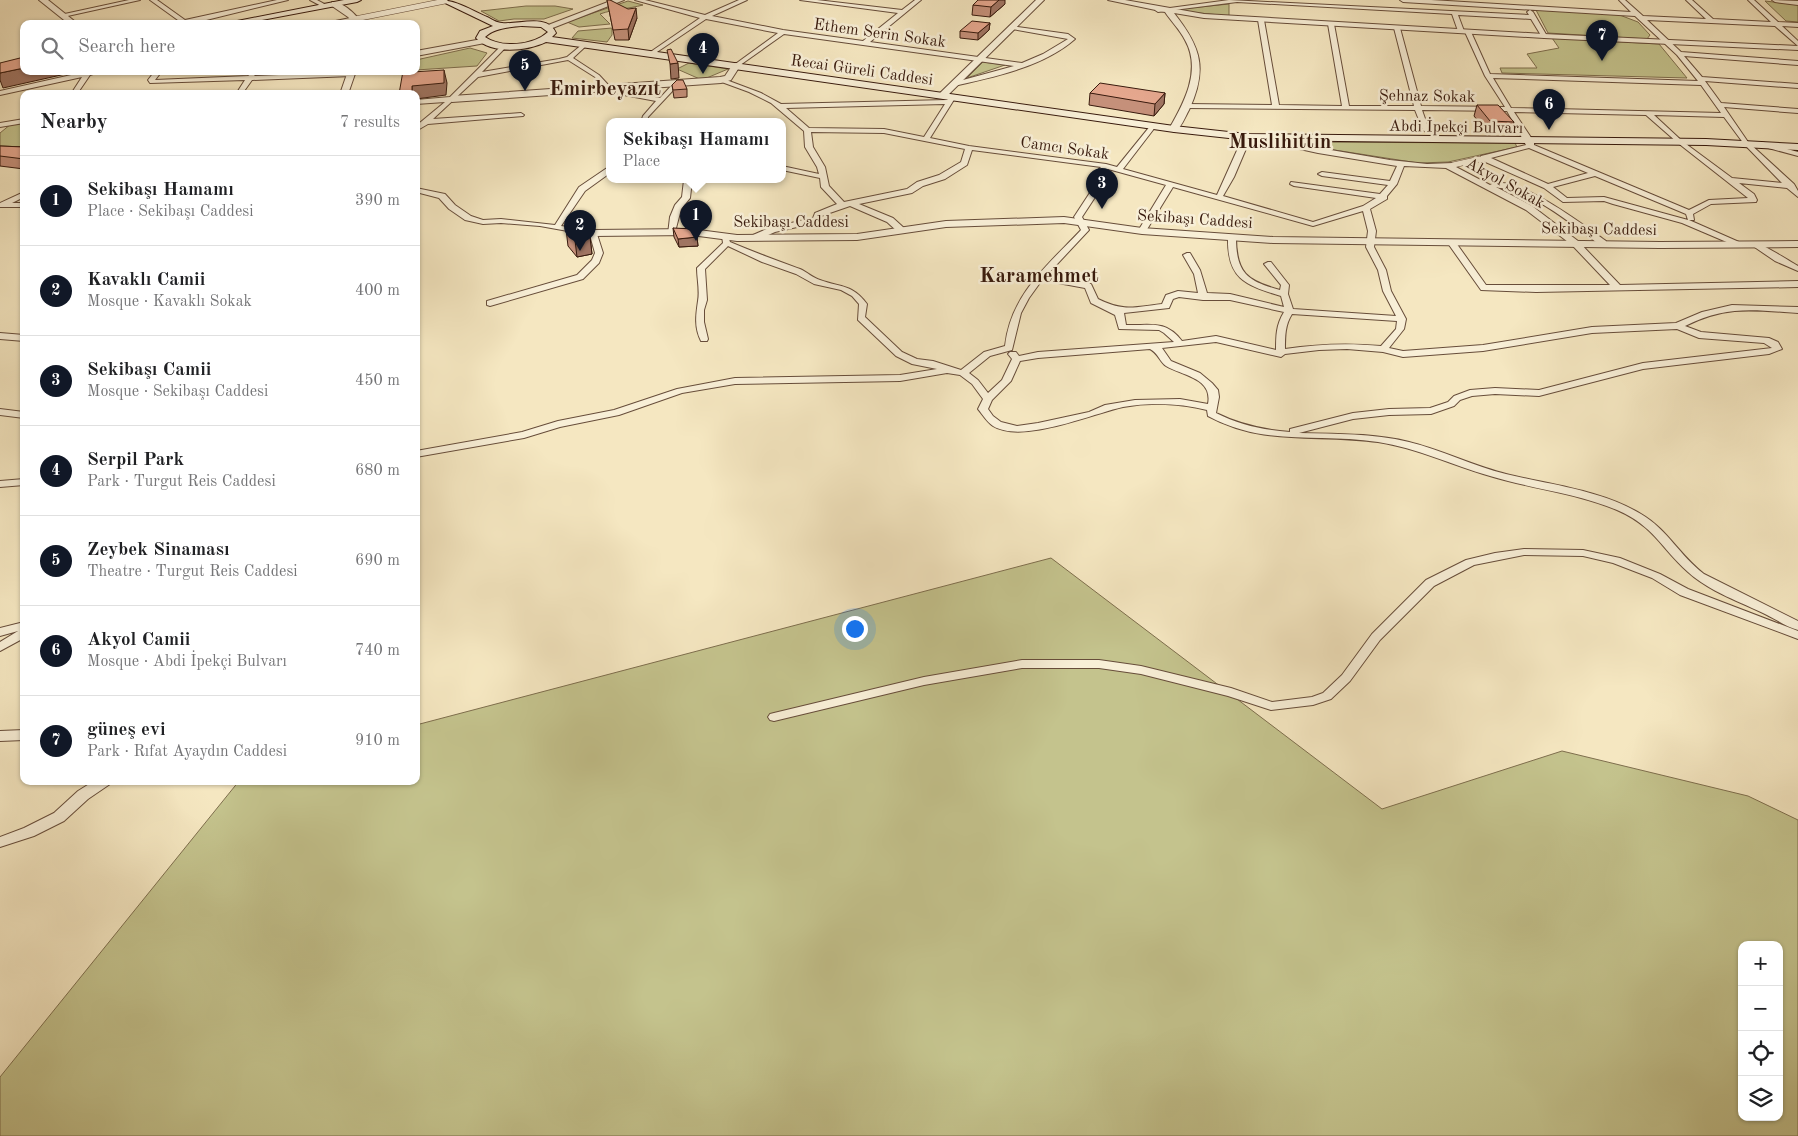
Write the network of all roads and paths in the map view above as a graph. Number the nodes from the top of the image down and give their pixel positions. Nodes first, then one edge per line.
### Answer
1 (43, 0) edge
2 (137, 0) edge
3 (153, 0) edge
4 (240, 0) edge
5 (285, 0) edge
6 (313, 0) edge
7 (444, 0) edge
8 (607, 0) edge
9 (620, 0) edge
10 (638, 0) edge
11 (744, 0) edge
12 (803, 0) edge
13 (918, 0) edge
14 (1040, 0) edge
15 (1112, 0) edge
16 (1141, 0) edge
17 (1248, 0) edge
18 (1403, 0) edge
19 (1418, 0) edge
20 (1528, 0) edge
21 (1622, 0) edge
22 (1689, 0) edge
23 (1751, 0) edge
24 (1775, 0) edge
25 (360, 1) edge
26 (1235, 1) edge
27 (1331, 3) edge
28 (1798, 3) edge
29 (332, 6) junction
30 (251, 7) junction
31 (1528, 8) junction
32 (1158, 10) junction
33 (1380, 10) junction
34 (904, 12) junction
35 (1169, 12) junction
36 (1455, 14) junction
37 (63, 15) junction
38 (1638, 16) junction
39 (705, 17) junction
40 (1532, 17) junction
41 (1233, 18) junction
42 (69, 20) edge
43 (182, 20) edge
44 (198, 20) edge
45 (250, 20) edge
46 (264, 20) edge
47 (344, 20) edge
48 (355, 20) edge
49 (361, 20) edge
50 (1261, 20) junction
51 (1712, 22) junction
52 (536, 24) junction
53 (1331, 24) junction
54 (1777, 25) junction
55 (500, 26) junction
56 (1798, 26) edge
57 (547, 27) junction
58 (1012, 28) junction
59 (1386, 28) junction
60 (1398, 28) junction
61 (783, 32) junction
62 (1465, 32) junction
63 (1544, 36) junction
64 (546, 39) junction
65 (482, 41) junction
66 (1666, 42) junction
67 (865, 44) junction
68 (584, 45) junction
69 (504, 46) junction
70 (1798, 46) edge
71 (420, 53) edge
72 (652, 54) junction
73 (1679, 54) junction
74 (569, 58) junction
75 (978, 59) junction
76 (1798, 63) edge
77 (1022, 65) junction
78 (736, 66) junction
79 (82, 75) edge
80 (86, 75) edge
81 (155, 75) edge
82 (252, 75) edge
83 (317, 75) edge
84 (350, 75) edge
85 (359, 75) edge
86 (476, 75) junction
87 (1488, 76) junction
88 (250, 79) junction
89 (721, 80) junction
90 (1701, 81) junction
91 (954, 84) junction
92 (675, 85) junction
93 (1798, 86) edge
94 (607, 89) junction
95 (77, 90) edge
96 (242, 90) edge
97 (345, 90) edge
98 (354, 90) edge
99 (0, 93) edge
100 (948, 98) junction
101 (452, 99) junction
102 (662, 100) junction
103 (420, 102) edge
104 (1719, 105) junction
105 (779, 106) junction
106 (1187, 106) junction
107 (1276, 106) junction
108 (1346, 107) junction
109 (1418, 109) junction
110 (1508, 110) junction
111 (1798, 111) edge
112 (1649, 114) junction
113 (521, 115) dead end
114 (1726, 115) junction
115 (645, 118) edge
116 (20, 122) edge
117 (1, 125) edge
118 (420, 126) edge
119 (1153, 126) junction
120 (1174, 129) junction
121 (807, 130) junction
122 (1426, 130) joint
123 (1247, 137) junction
124 (1261, 138) junction
125 (926, 139) junction
126 (1430, 140) junction
127 (1680, 142) junction
128 (1530, 144) junction
129 (1746, 144) junction
130 (1764, 144) junction
131 (1798, 147) edge
132 (969, 148) junction
133 (1798, 154) edge
134 (1483, 159) junction
135 (1401, 165) junction
136 (1450, 165) junction
137 (1106, 166) junction
138 (786, 169) edge
139 (1118, 169) junction
140 (606, 173) edge
141 (1322, 174) dead end
142 (1593, 174) junction
143 (823, 177) junction
144 (1728, 180) junction
145 (688, 183) edge
146 (1171, 184) junction
147 (1294, 184) dead end
148 (1393, 184) junction
149 (1483, 185) junction
150 (1547, 186) junction
151 (1794, 186) edge
152 (420, 191) edge
153 (1798, 195) edge
154 (20, 196) edge
155 (1219, 197) junction
156 (1384, 197) junction
157 (851, 203) junction
158 (1, 205) edge
159 (20, 205) edge
160 (842, 205) junction
161 (1366, 208) junction
162 (1687, 217) junction
163 (1082, 222) junction
164 (557, 227) junction
165 (901, 230) junction
166 (1142, 231) junction
167 (671, 232) junction
168 (592, 233) junction
169 (756, 237) junction
170 (1232, 237) junction
171 (726, 240) junction
172 (1370, 241) junction
173 (1451, 242) junction
174 (1575, 243) junction
175 (1603, 243) junction
176 (1736, 244) junction
177 (1756, 244) junction
178 (1798, 244) edge
179 (1187, 254) dead end
180 (1268, 264) dead end
181 (1798, 269) edge
182 (1040, 277) junction
183 (1798, 284) edge
184 (1616, 286) junction
185 (1284, 294) junction
186 (1203, 296) junction
187 (490, 302) dead end
188 (1115, 310) junction
189 (1798, 310) edge
190 (1289, 311) junction
191 (1402, 319) junction
192 (1678, 326) junction
193 (0, 336) edge
194 (20, 338) edge
195 (704, 339) dead end
196 (1180, 344) junction
197 (1151, 346) junction
198 (1009, 348) junction
199 (1383, 349) junction
200 (1280, 354) junction
201 (1017, 360) junction
202 (947, 370) junction
203 (963, 373) junction
204 (988, 399) junction
205 (1212, 408) junction
206 (0, 412) edge
207 (20, 414) edge
208 (1288, 435) junction
209 (420, 453) edge
210 (20, 482) edge
211 (0, 484) edge
212 (1798, 626) edge
213 (20, 627) edge
214 (0, 632) edge
215 (20, 635) edge
216 (1798, 635) edge
217 (0, 647) edge
218 (774, 717) dead end
219 (20, 735) edge
220 (0, 736) edge
221 (99, 785) edge
222 (0, 842) edge

1 - 37 street
2 - 37 street
3 - 43 street
4 - 30 street
5 - 30 street
6 - 29 street
7 - 49 street
7 - 55 main road
8 - 52 street
9 - 57 street
10 - 39 street, Ethem Serin Sokak
11 - 39 street
12 - 34 street
13 - 34 street
14 - 58 street
15 - 32 street
16 - 32 street
17 - 26 street
18 - 19 street
19 - 31 street
20 - 31 street
21 - 38 street
22 - 51 street
23 - 54 street
24 - 28 street
25 - 29 main road
26 - 27 street
26 - 32 street
26 - 41 street
27 - 33 street
29 - 45 main road
29 - 46 main road
29 - 47 street
29 - 48 street
30 - 44 street
31 - 38 street
31 - 40 street
32 - 35 street
33 - 36 street
33 - 59 street
34 - 67 street
35 - 41 street
35 - 106 street
36 - 40 street
36 - 62 street
37 - 42 street
38 - 51 street
38 - 66 street
39 - 61 street, Ethem Serin Sokak
39 - 72 street
40 - 63 street
41 - 50 street
50 - 53 street
50 - 107 street
51 - 54 street
52 - 55 main road
52 - 57 main road
53 - 59 street
53 - 108 street
54 - 56 street
54 - 70 street
55 - 65 main road
57 - 64 main road
58 - 75 street
58 - 77 street
59 - 60 street
60 - 62 street
60 - 109 street
61 - 67 street, Ethem Serin Sokak
61 - 78 street
62 - 63 street
62 - 87 street
63 - 66 street
64 - 68 main road, Recai Güreli Caddesi
64 - 69 main road
65 - 69 main road
65 - 71 street
66 - 70 street
66 - 73 street
67 - 75 street, Ethem Serin Sokak
68 - 72 main road, Recai Güreli Caddesi
68 - 74 street
69 - 86 street
72 - 78 main road, Recai Güreli Caddesi
73 - 76 street
73 - 90 street
74 - 86 street
74 - 94 street
75 - 77 street, Ethem Serin Sokak
75 - 91 street
77 - 91 street
78 - 89 street
78 - 100 main road, Recai Güreli Caddesi
79 - 99 street
80 - 95 street
81 - 88 street
82 - 88 street
83 - 88 street
84 - 97 street
85 - 98 street
86 - 101 street
87 - 90 street
87 - 110 street
88 - 96 street
89 - 92 street
89 - 105 street
90 - 93 street
90 - 104 street
91 - 100 street
92 - 94 street
92 - 102 street
94 - 101 street
94 - 102 street
100 - 105 street
100 - 119 main road, Recai Güreli Caddesi
100 - 125 street
101 - 103 street
101 - 118 street
102 - 115 street
104 - 111 street
104 - 114 street
105 - 121 street
106 - 107 street, Şehnaz Sokak
106 - 120 street
107 - 108 street, Şehnaz Sokak
108 - 109 street, Şehnaz Sokak
109 - 110 street, Şehnaz Sokak
109 - 122 street
110 - 112 street, Şehnaz Sokak
110 - 128 street
112 - 114 street, Şehnaz Sokak
112 - 127 street
113 - 118 street
114 - 129 street
116 - 117 street
119 - 120 main road, Recai Güreli Caddesi
119 - 139 street
120 - 123 main road, Abdi İpekçi Bulvarı
121 - 125 street, Camcı Sokak
121 - 143 street
122 - 126 street
123 - 124 main road, Abdi İpekçi Bulvarı
123 - 155 street
124 - 126 main road, Abdi İpekçi Bulvarı
124 - 135 street
125 - 132 street, Camcı Sokak
126 - 128 main road, Abdi İpekçi Bulvarı
127 - 128 main road, Abdi İpekçi Bulvarı
127 - 129 main road, Abdi İpekçi Bulvarı
127 - 144 street
128 - 134 street
128 - 142 street
129 - 130 main road, Abdi İpekçi Bulvarı
129 - 151 street
130 - 131 main road, Abdi İpekçi Bulvarı
130 - 133 street
132 - 137 street, Camcı Sokak
132 - 157 street
134 - 136 street
134 - 150 street
135 - 136 street
135 - 148 street
136 - 149 street, Akyol Sokak
137 - 139 street, Camcı Sokak
137 - 163 street
138 - 143 street
139 - 146 street, Camcı Sokak
140 - 164 street
141 - 148 street
142 - 150 street
142 - 162 street
143 - 160 street
144 - 151 street
144 - 162 street
145 - 167 street
146 - 155 street, Camcı Sokak
146 - 166 street
147 - 156 street
148 - 156 street
149 - 174 street, Akyol Sokak
149 - 175 street
150 - 162 street
151 - 153 street
152 - 164 street
154 - 158 street
155 - 161 street, Camcı Sokak
156 - 161 street
157 - 160 street
157 - 165 street
158 - 159 street
160 - 169 street
161 - 172 street
162 - 176 street
163 - 165 street, Sekibaşı Caddesi
163 - 166 street, Sekibaşı Caddesi
163 - 182 street
164 - 168 street
165 - 169 street, Sekibaşı Caddesi
166 - 170 street, Sekibaşı Caddesi
167 - 168 street, Sekibaşı Caddesi
167 - 171 street, Sekibaşı Caddesi
168 - 187 street
169 - 171 street, Sekibaşı Caddesi
170 - 172 street, Sekibaşı Caddesi
170 - 185 street
171 - 195 street
171 - 202 street
172 - 173 street, Sekibaşı Caddesi
172 - 191 street
173 - 174 street, Sekibaşı Caddesi
173 - 184 street
174 - 175 street, Sekibaşı Caddesi
174 - 184 street, Akyol Sokak
175 - 176 street, Sekibaşı Caddesi
176 - 177 street, Sekibaşı Caddesi
177 - 178 street, Sekibaşı Caddesi
177 - 181 street
179 - 186 street
180 - 185 street
182 - 188 street
182 - 198 street
183 - 184 street
185 - 190 street
186 - 188 street
186 - 190 street
188 - 196 street
189 - 192 street
190 - 191 street
190 - 200 street
191 - 199 street
192 - 199 street
192 - 208 street
193 - 194 street
196 - 197 street
196 - 200 street
197 - 201 street
197 - 205 street
198 - 201 street
198 - 203 street
199 - 200 street
201 - 204 street
202 - 203 street
202 - 209 street
203 - 204 street
204 - 205 street
205 - 208 street
206 - 207 street
208 - 212 street
210 - 211 street
213 - 214 street
215 - 217 street
216 - 218 street
219 - 220 street
221 - 222 street

